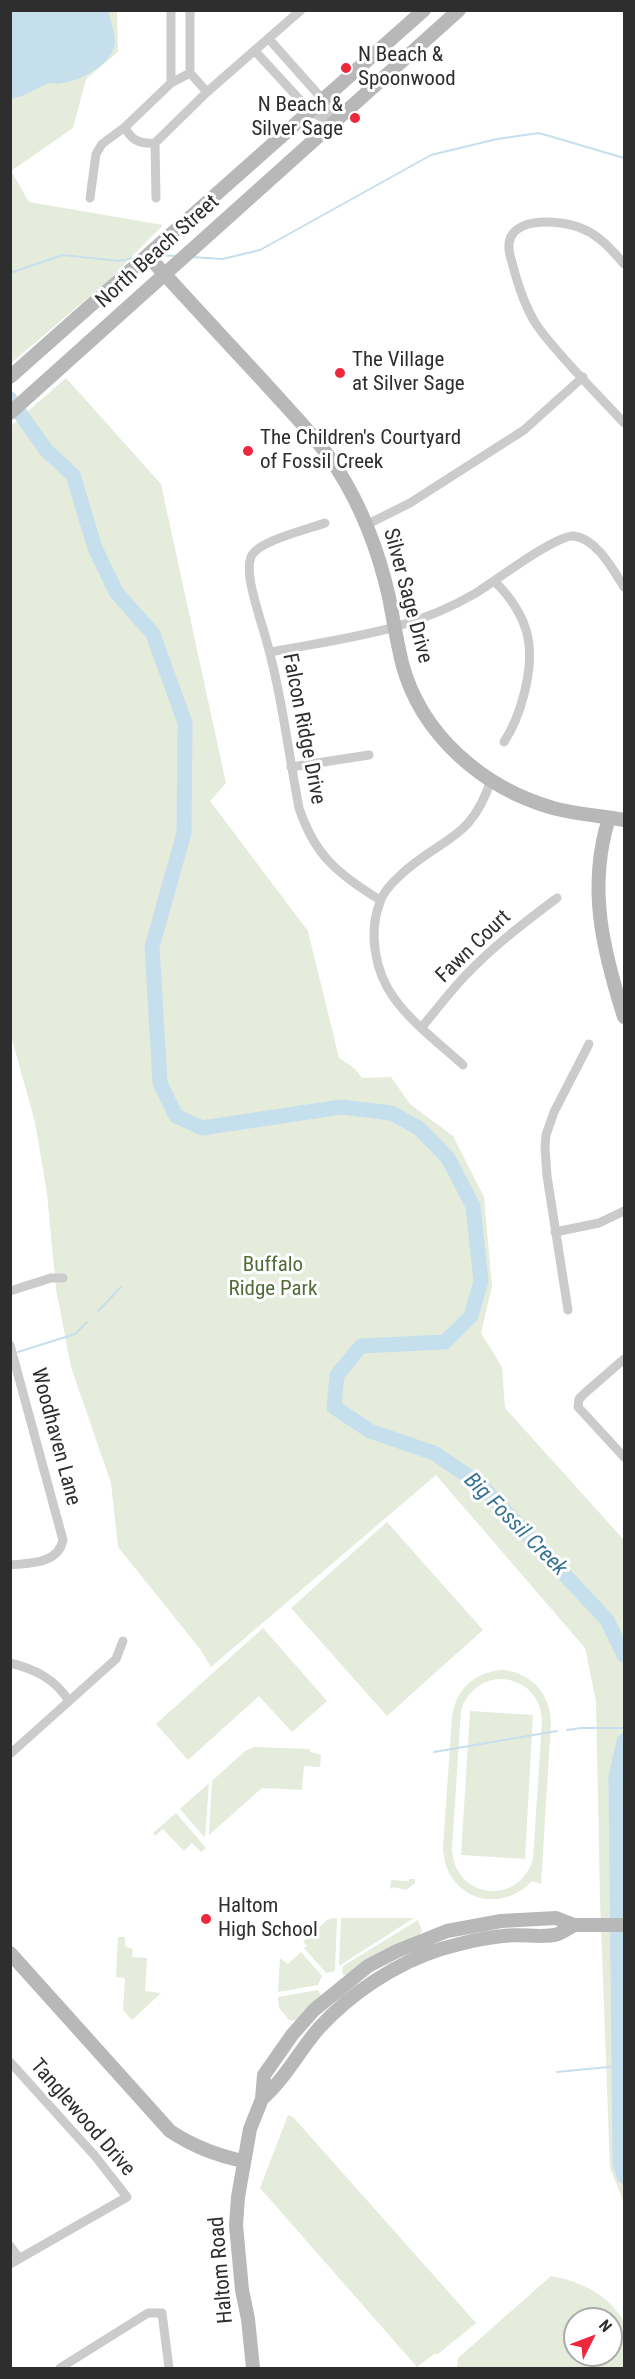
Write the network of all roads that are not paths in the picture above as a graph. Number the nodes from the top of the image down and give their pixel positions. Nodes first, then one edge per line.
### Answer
1 (171, 10) edge
2 (190, 10) edge
3 (301, 10) edge
4 (424, 10) edge
5 (459, 10) edge
6 (269, 39) junction
7 (255, 51) junction
8 (190, 73) junction
9 (171, 83) junction
10 (207, 92) junction
11 (324, 101) junction
12 (311, 112) junction
13 (333, 123) junction
14 (124, 127) junction
15 (156, 143) junction
16 (90, 198) dead end
17 (156, 198) dead end
18 (148, 256) junction
19 (624, 264) edge
20 (165, 274) junction
21 (10, 377) edge
22 (583, 377) junction
23 (10, 412) edge
24 (624, 423) edge
25 (325, 523) dead end
26 (366, 525) junction
27 (495, 582) junction
28 (624, 587) edge
29 (394, 629) junction
30 (271, 652) junction
31 (504, 742) dead end
32 (369, 755) dead end
33 (291, 767) junction
34 (491, 780) junction
35 (609, 818) junction
36 (624, 820) edge
37 (557, 898) dead end
38 (380, 900) junction
39 (624, 1017) edge
40 (422, 1027) junction
41 (590, 1044) dead end
42 (463, 1065) dead end
43 (624, 1211) edge
44 (555, 1232) junction
45 (63, 1278) dead end
46 (10, 1291) edge
47 (568, 1310) dead end
48 (10, 1344) edge
49 (624, 1359) edge
50 (624, 1457) edge
51 (10, 1565) edge
52 (123, 1641) dead end
53 (10, 1663) edge
54 (69, 1701) junction
55 (10, 1754) edge
56 (574, 1925) junction
57 (624, 1925) edge
58 (435, 1935) junction
59 (444, 1948) junction
60 (10, 1953) edge
61 (292, 2036) junction
62 (305, 2047) junction
63 (10, 2062) edge
64 (262, 2099) junction
65 (243, 2161) junction
66 (10, 2246) edge
67 (20, 2258) junction
68 (10, 2264) edge
69 (60, 2368) edge
70 (170, 2368) edge
71 (253, 2368) edge

1 - 9 street
2 - 8 street
3 - 6 street
4 - 11 main road, North Beach Street
5 - 13 main road, North Beach Street
6 - 7 street
6 - 11 street
7 - 10 street
7 - 12 street
8 - 9 street
8 - 10 street
9 - 14 street
10 - 15 street
11 - 12 main road, North Beach Street
11 - 13 street
12 - 13 street
12 - 18 main road, North Beach Street
13 - 20 main road, North Beach Street
14 - 15 street
14 - 16 street
15 - 17 street
18 - 20 main road, Silver Sage Drive
18 - 21 main road, North Beach Street
19 - 22 street
20 - 23 main road, North Beach Street
20 - 26 main road, Silver Sage Drive
22 - 24 street
22 - 26 street
25 - 30 street, Falcon Ridge Drive
26 - 29 main road, Silver Sage Drive
27 - 28 street
27 - 29 street
27 - 31 street
29 - 30 street
29 - 34 main road, Silver Sage Drive
30 - 33 street, Falcon Ridge Drive
32 - 33 street
33 - 38 street, Falcon Ridge Drive
34 - 35 main road, Silver Sage Drive
34 - 38 street
35 - 36 main road, Silver Sage Drive
35 - 39 main road
37 - 40 street, Fawn Court
38 - 40 street
40 - 42 street
41 - 44 street
43 - 44 street
44 - 47 street
45 - 46 street
48 - 51 street, Woodhaven Lane
49 - 50 street
52 - 54 street
53 - 54 street
54 - 55 street
56 - 57 main road, Haltom Road
56 - 58 main road, Haltom Road
56 - 59 main road, Haltom Road
58 - 59 main road
58 - 61 main road, Haltom Road
59 - 62 main road, Haltom Road
60 - 65 main road
61 - 62 main road
61 - 64 main road, Haltom Road
62 - 64 main road, Haltom Road
63 - 67 street, Tanglewood Drive
64 - 65 main road, Haltom Road
65 - 71 main road, Haltom Road
66 - 67 street
67 - 68 street
69 - 70 street

